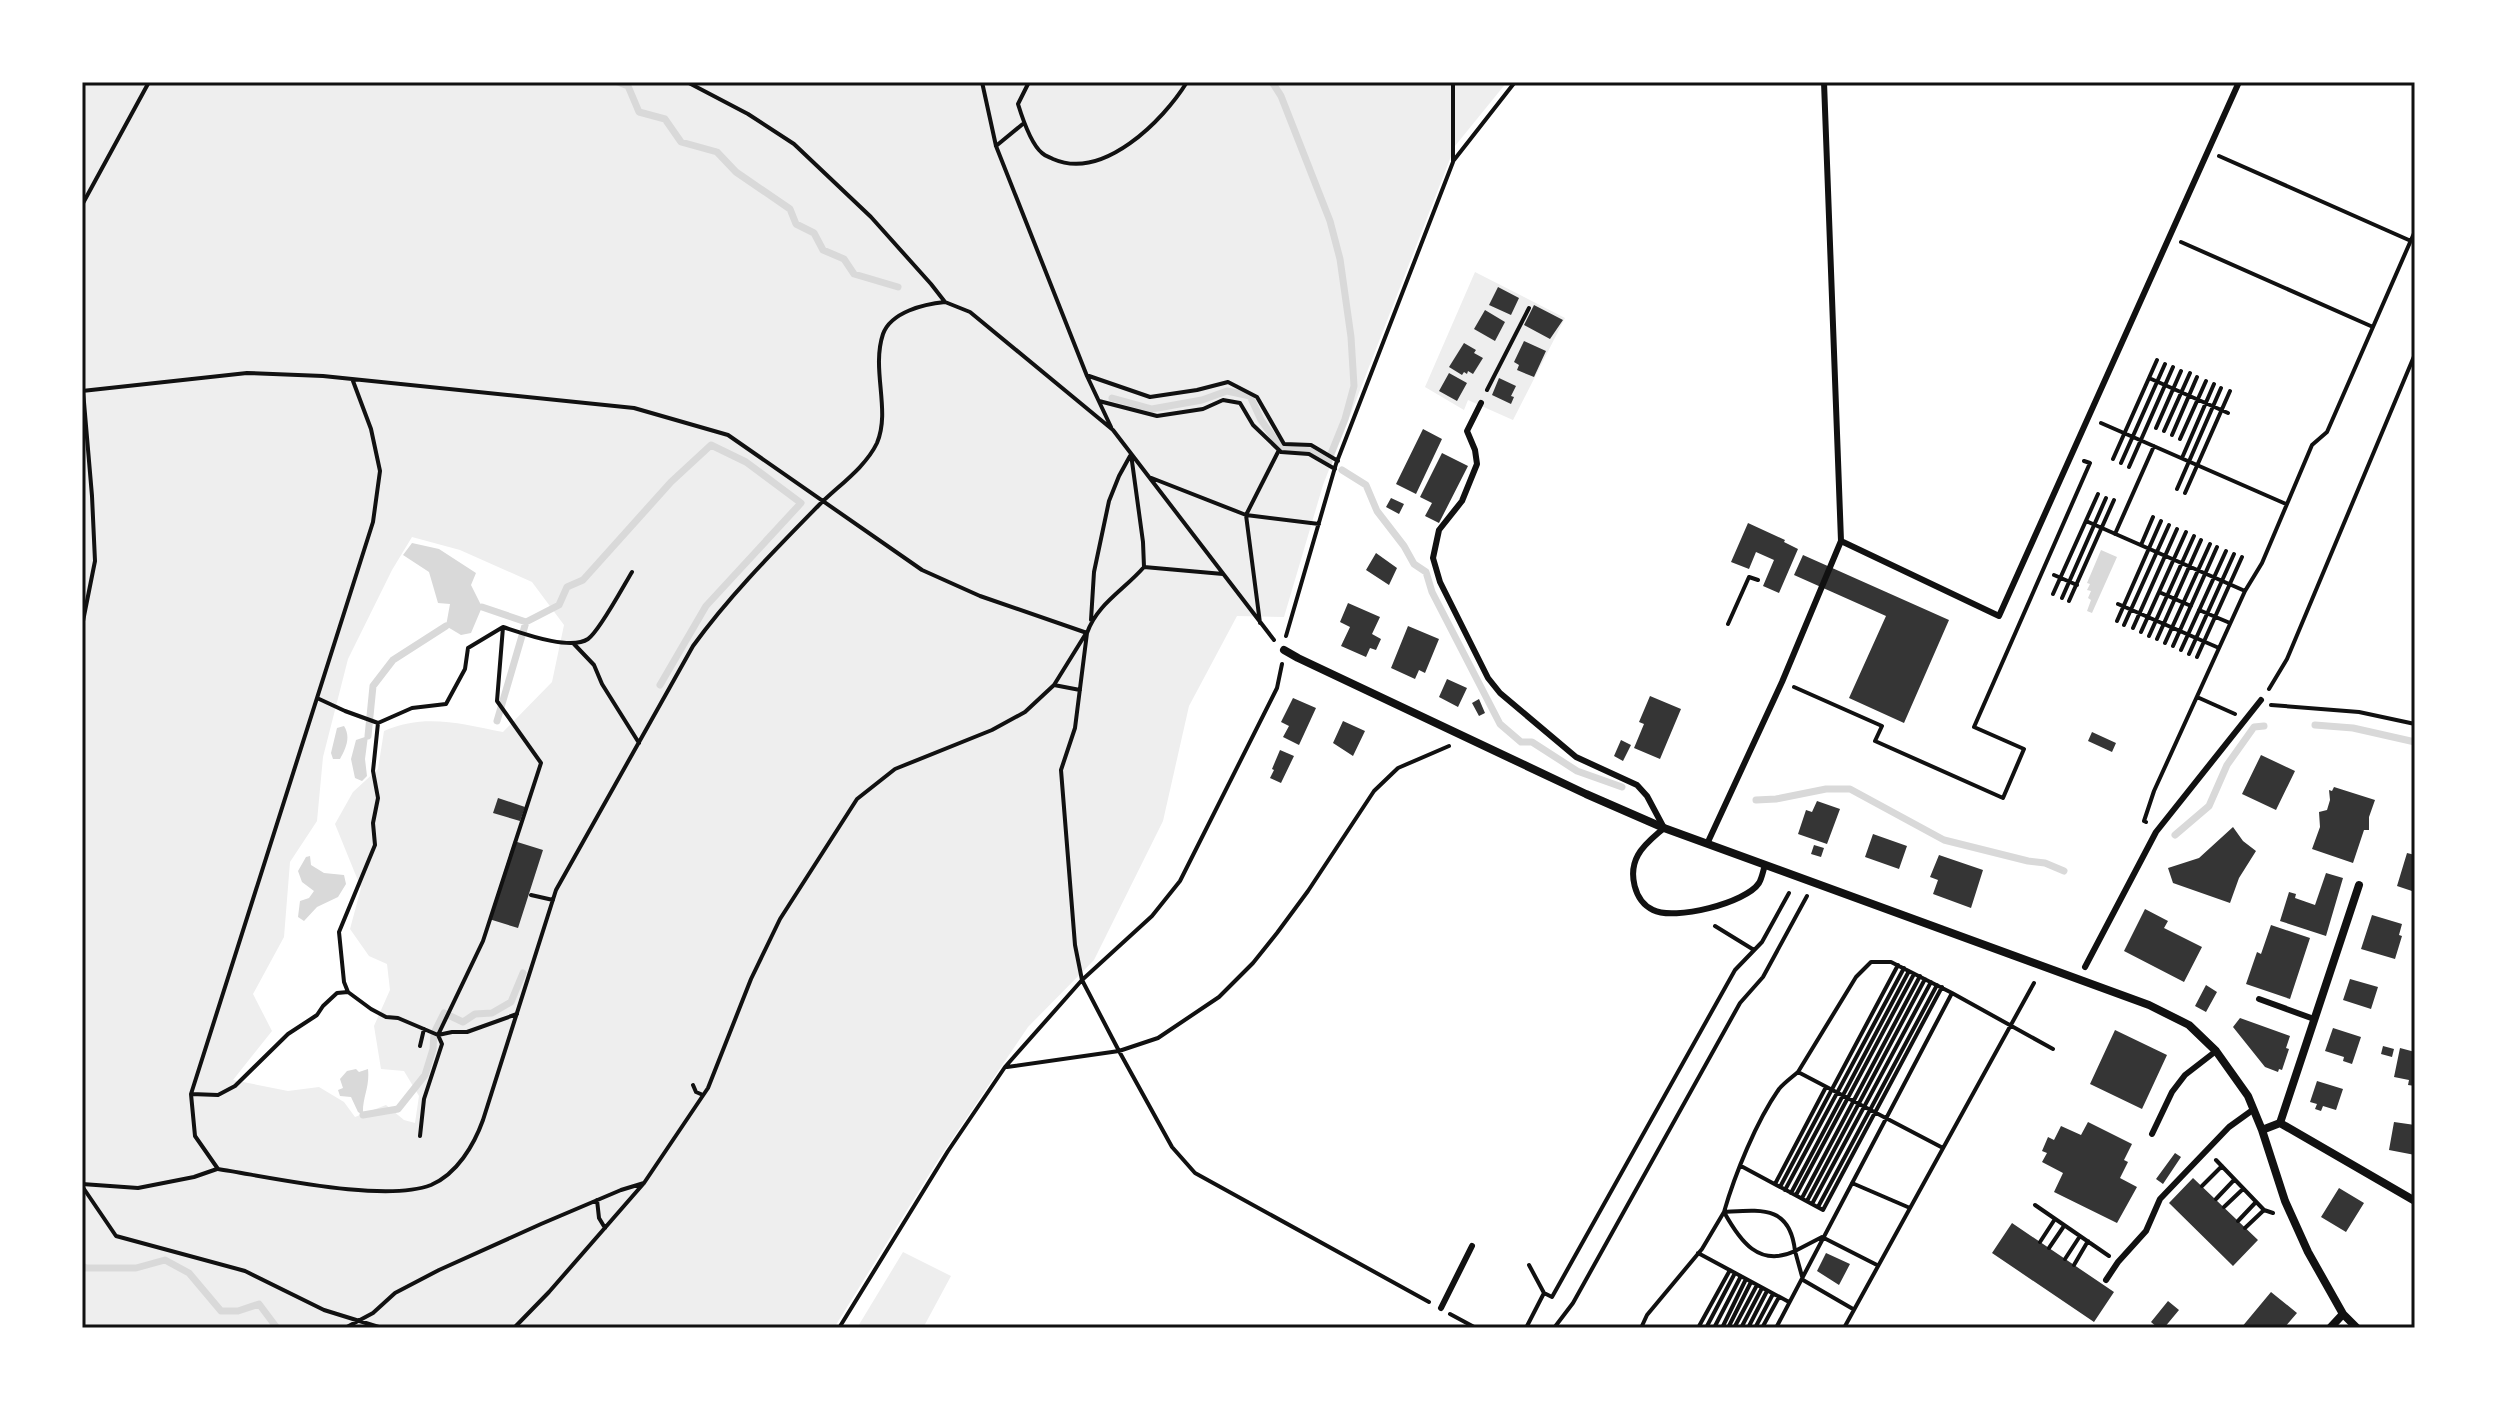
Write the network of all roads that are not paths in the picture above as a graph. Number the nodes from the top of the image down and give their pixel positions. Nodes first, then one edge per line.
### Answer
1 (1824, 82) edge
2 (2239, 82) edge
3 (1481, 403) road end
4 (1841, 541) junction
5 (1284, 650) road end
6 (2261, 700) road end
7 (1664, 828) junction
8 (1707, 844) junction
9 (1765, 865) junction
10 (2359, 885) dead end
11 (2085, 967) dead end
12 (2259, 999) dead end
13 (2314, 1019) junction
14 (2216, 1051) junction
15 (2254, 1109) junction
16 (2280, 1123) junction
17 (2262, 1130) junction
18 (2152, 1134) dead end
19 (2415, 1201) edge
20 (1472, 1246) dead end
21 (2106, 1280) dead end
22 (1441, 1308) road end
23 (2343, 1314) junction
24 (2330, 1328) edge
25 (2357, 1328) edge

1 - 4 lane
2 - 4 lane
3 - 7 lane
4 - 8 lane
5 - 7 street
6 - 11 lane
7 - 8 street
7 - 9 lane
8 - 9 street
9 - 14 street
10 - 13 street
12 - 13 lane
13 - 16 street
14 - 15 street
14 - 18 lane
15 - 17 street
15 - 21 lane
16 - 17 street
16 - 19 street
17 - 23 street
20 - 22 lane
23 - 24 street
23 - 25 street

